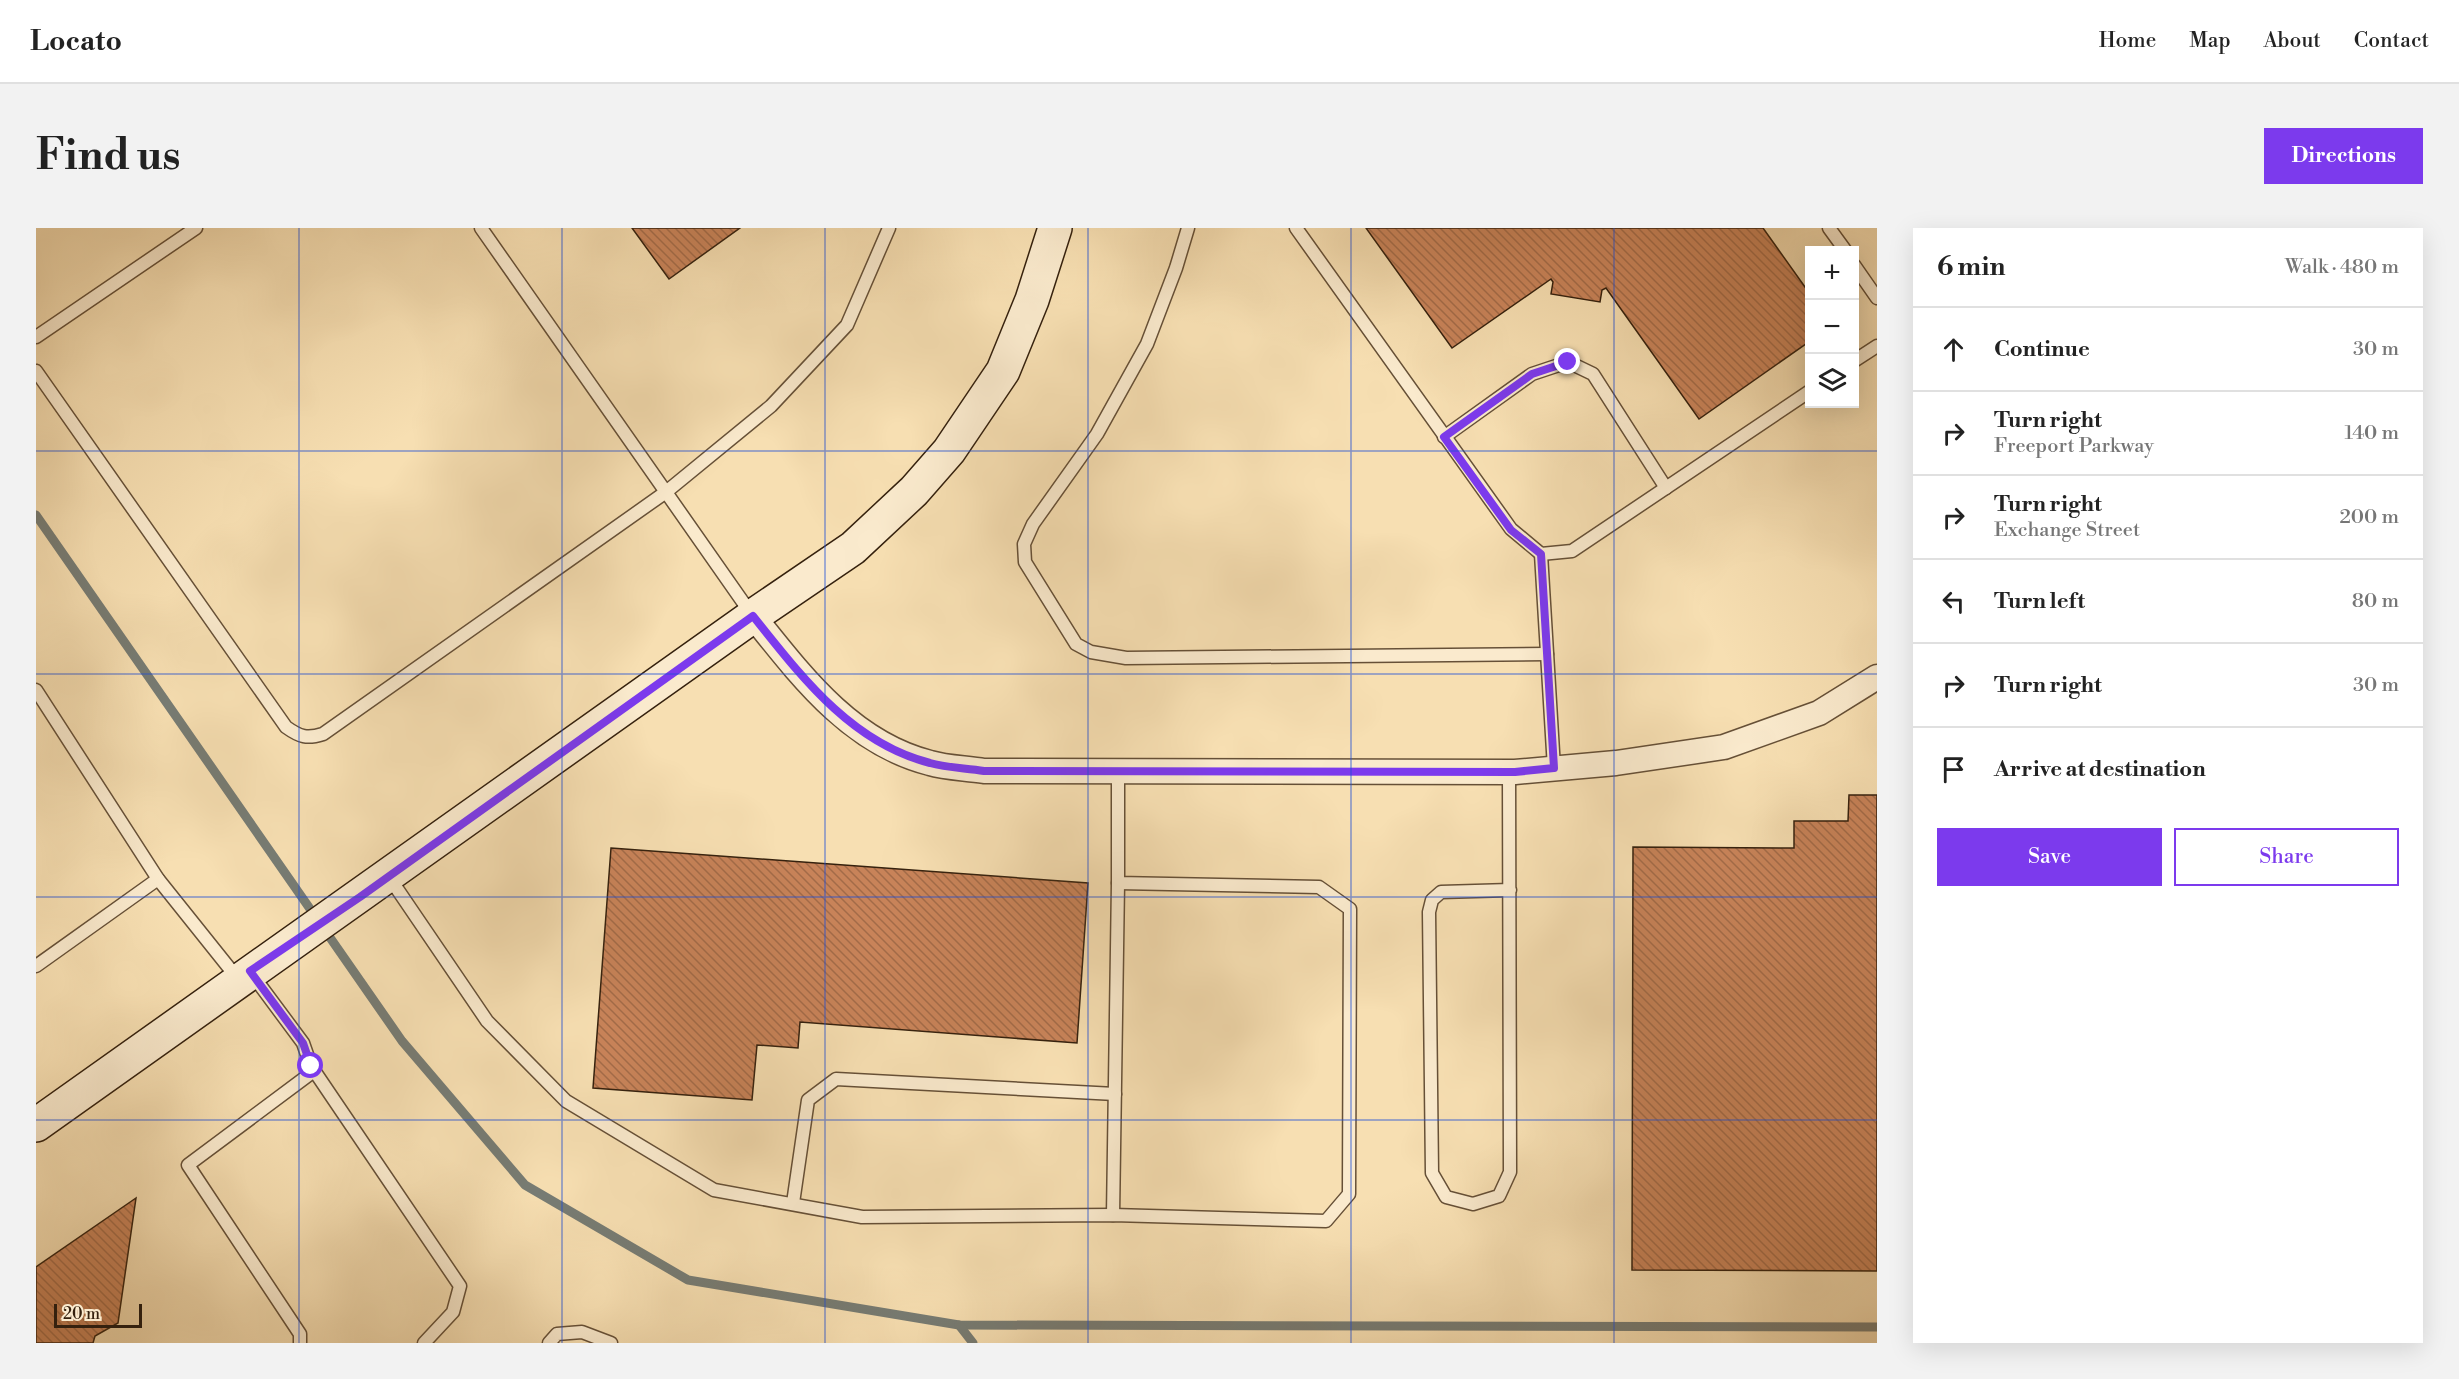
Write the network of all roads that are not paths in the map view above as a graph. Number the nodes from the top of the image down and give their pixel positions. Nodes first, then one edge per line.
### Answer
1 (196, 228) edge
2 (481, 228) edge
3 (889, 228) edge
4 (1056, 228) edge
5 (1188, 228) edge
6 (1296, 228) edge
7 (1829, 228) edge
8 (1842, 246) edge
9 (1859, 272) edge
10 (1877, 298) edge
11 (36, 338) edge
12 (1877, 346) edge
13 (1859, 358) edge
14 (36, 371) edge
15 (1805, 394) edge
16 (1444, 437) junction
17 (1666, 488) junction
18 (666, 492) junction
19 (1541, 554) junction
20 (753, 616) junction
21 (1547, 654) junction
22 (1877, 677) edge
23 (36, 690) edge
24 (1554, 768) junction
25 (1118, 771) junction
26 (1509, 772) junction
27 (388, 876) junction
28 (158, 879) junction
29 (1118, 883) junction
30 (1510, 890) junction
31 (36, 966) edge
32 (244, 975) junction
33 (314, 1071) junction
34 (1115, 1094) junction
35 (36, 1125) edge
36 (793, 1203) junction
37 (1113, 1215) junction
38 (300, 1343) edge
39 (424, 1343) edge
40 (549, 1343) edge
41 (611, 1343) edge

1 - 11 lane
2 - 18 lane
3 - 18 lane
4 - 20 main road
5 - 21 lane
6 - 16 lane
7 - 8 lane
9 - 10 lane
12 - 13 lane
14 - 18 lane
15 - 17 lane
16 - 17 lane
16 - 19 lane
17 - 19 lane
18 - 20 lane
19 - 21 lane
20 - 25 street
20 - 27 main road
21 - 24 lane
22 - 24 street
23 - 28 lane
24 - 26 street
25 - 26 street
25 - 29 lane
26 - 30 lane
27 - 32 main road
27 - 36 lane
28 - 31 lane
28 - 32 lane
29 - 34 lane
29 - 37 lane
30 - 30 lane
32 - 33 lane
32 - 35 main road
33 - 38 lane
33 - 39 lane
34 - 36 lane
34 - 37 lane
36 - 37 lane
40 - 41 lane

